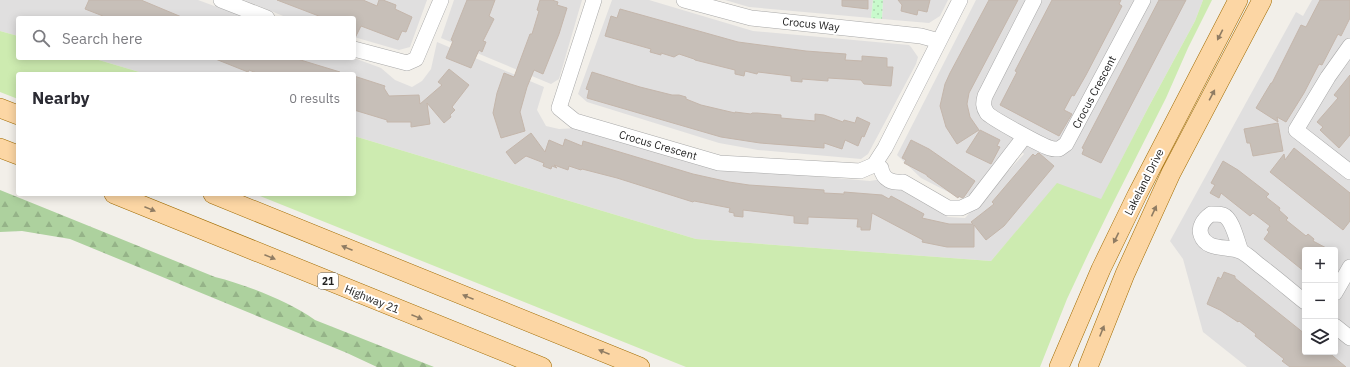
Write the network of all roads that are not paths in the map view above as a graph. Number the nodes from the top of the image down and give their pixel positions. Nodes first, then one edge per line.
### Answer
1 (221, 0) edge
2 (441, 0) edge
3 (594, 0) edge
4 (684, 0) edge
5 (960, 0) edge
6 (1034, 0) edge
7 (1143, 0) edge
8 (1238, 0) edge
9 (1262, 0) edge
10 (262, 16) edge
11 (939, 41) junction
12 (1350, 46) edge
13 (356, 50) edge
14 (0, 108) edge
15 (16, 114) edge
16 (1025, 136) junction
17 (0, 148) edge
18 (16, 154) edge
19 (877, 166) junction
20 (1350, 172) edge
21 (119, 196) edge
22 (219, 196) edge
23 (1241, 251) dead end
24 (1350, 267) edge
25 (1338, 287) edge
26 (1302, 300) edge
27 (1338, 328) edge
28 (1350, 338) edge
29 (542, 367) edge
30 (640, 367) edge
31 (1059, 367) edge
32 (1088, 367) edge

1 - 10 street
2 - 13 street
3 - 19 street, Crocus Crescent
4 - 11 street, Crocus Way
5 - 11 street
6 - 16 street, Crocus Crescent
7 - 16 street, Crocus Crescent
8 -> 31 main road, Lakeland Drive
32 -> 9 main road, Lakeland Drive
11 - 19 street
12 - 20 street
14 - 15 main road
16 - 19 street
17 - 18 main road
21 -> 29 main road, Highway 21 / 21
30 -> 22 main road
23 - 26 street
24 - 25 street
27 - 28 street

